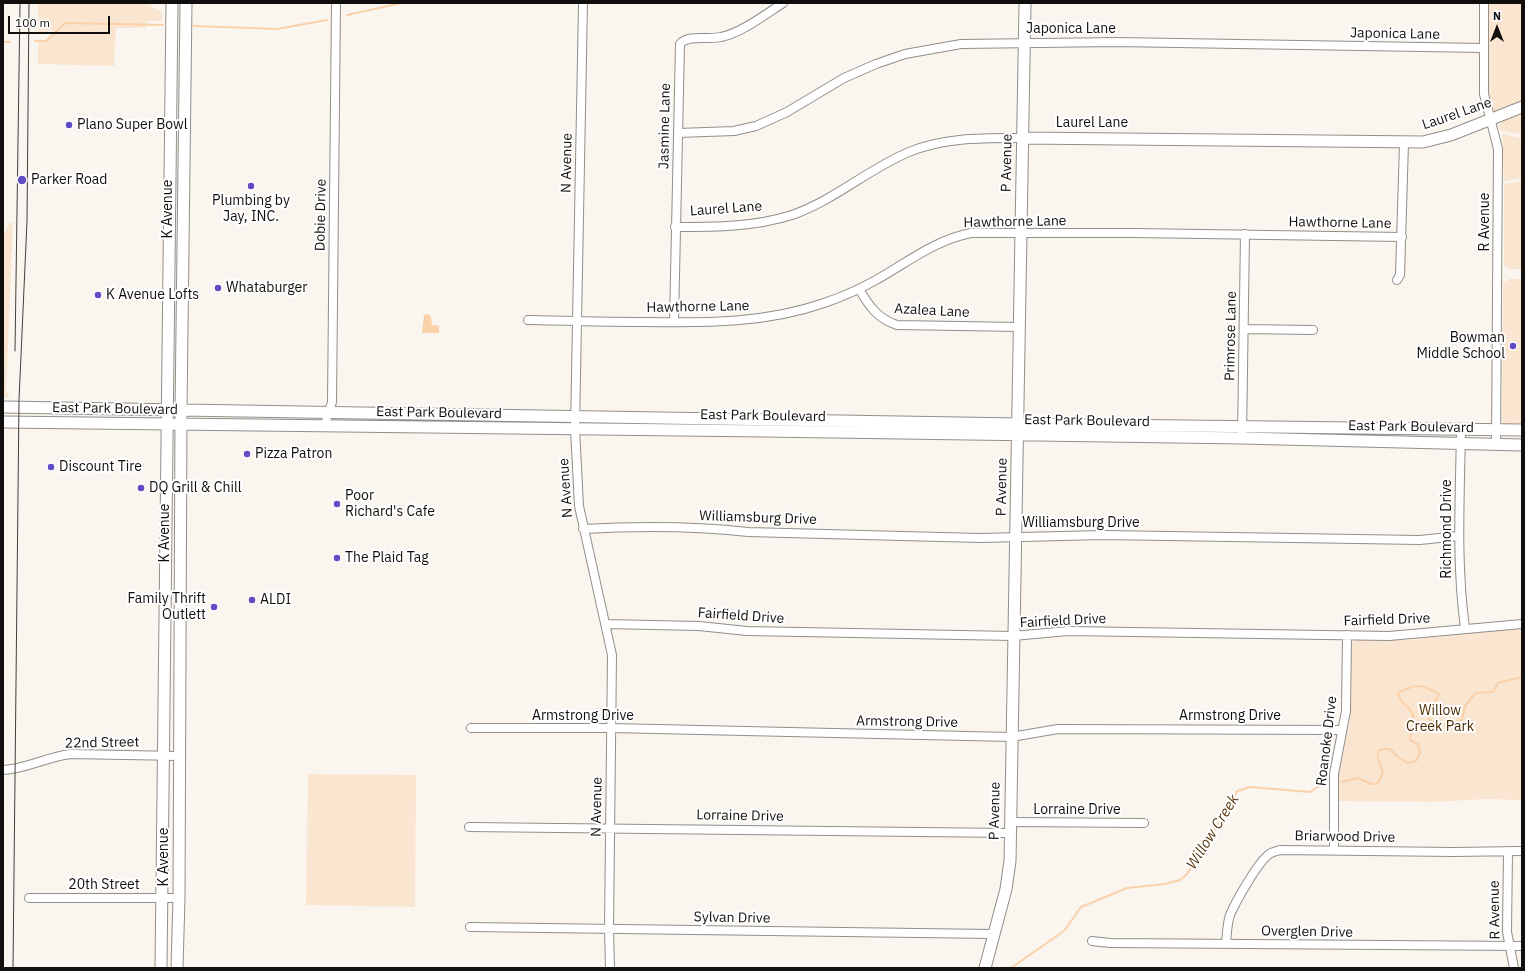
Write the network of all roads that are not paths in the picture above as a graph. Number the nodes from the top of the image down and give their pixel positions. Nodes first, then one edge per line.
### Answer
1 (172, 3) edge
2 (186, 3) edge
3 (336, 3) edge
4 (583, 3) edge
5 (783, 3) edge
6 (1025, 3) edge
7 (1484, 3) edge
8 (1024, 42) junction
9 (172, 45) junction
10 (185, 45) junction
11 (1484, 48) junction
12 (1522, 107) edge
13 (1490, 120) junction
14 (678, 133) junction
15 (170, 136) junction
16 (184, 136) junction
17 (1022, 138) junction
18 (1404, 143) junction
19 (675, 227) junction
20 (1021, 233) junction
21 (1245, 234) junction
22 (1402, 237) junction
23 (170, 244) junction
24 (183, 244) junction
25 (1397, 280) dead end
26 (860, 289) junction
27 (528, 320) dead end
28 (578, 321) junction
29 (674, 322) junction
30 (1020, 327) junction
31 (1244, 329) junction
32 (1313, 330) dead end
33 (3, 407) edge
34 (87, 409) junction
35 (167, 411) junction
36 (181, 412) junction
37 (330, 413) junction
38 (576, 416) junction
39 (3, 422) edge
40 (88, 423) junction
41 (167, 424) junction
42 (181, 425) junction
43 (324, 426) junction
44 (576, 429) junction
45 (1392, 429) junction
46 (1018, 430) junction
47 (1461, 430) junction
48 (1496, 430) junction
49 (1522, 430) edge
50 (1242, 433) junction
51 (1392, 443) junction
52 (1461, 444) junction
53 (1496, 444) junction
54 (1522, 445) edge
55 (583, 529) junction
56 (1459, 536) junction
57 (1016, 537) junction
58 (166, 580) junction
59 (180, 580) junction
60 (606, 624) junction
61 (1522, 624) edge
62 (1465, 628) junction
63 (1347, 635) junction
64 (1013, 636) junction
65 (180, 651) junction
66 (165, 652) junction
67 (471, 728) dead end
68 (612, 728) junction
69 (1342, 730) junction
70 (1011, 737) junction
71 (164, 755) junction
72 (179, 756) junction
73 (3, 770) edge
74 (1144, 823) dead end
75 (469, 826) dead end
76 (610, 827) junction
77 (1010, 828) junction
78 (1334, 850) junction
79 (1508, 851) junction
80 (1522, 851) edge
81 (29, 898) dead end
82 (162, 898) junction
83 (179, 898) junction
84 (470, 927) dead end
85 (609, 929) junction
86 (993, 934) junction
87 (1092, 941) dead end
88 (1226, 943) junction
89 (1509, 946) junction
90 (1522, 946) edge
91 (161, 968) edge
92 (177, 968) edge
93 (610, 968) edge
94 (985, 968) edge
95 (1514, 968) edge

1 - 9 main road, K Avenue
2 - 10 main road, K Avenue
3 - 37 street, Dobie Drive
4 - 28 street, N Avenue
5 - 14 street, Jasmine Lane
6 - 8 main road, P Avenue
7 - 11 street, R Avenue
8 - 11 street, Japonica Lane
8 - 14 street, Japonica Lane
8 - 17 main road, P Avenue
9 - 10 main road
9 - 15 main road, K Avenue
10 - 16 main road, K Avenue
11 - 13 street, R Avenue
12 - 13 main road, Laurel Lane
13 - 18 main road, Laurel Lane
13 - 48 street, R Avenue
14 - 19 street, Jasmine Lane
15 - 16 main road
15 - 23 main road, K Avenue
16 - 24 main road, K Avenue
17 - 18 main road, Laurel Lane
17 - 19 street, Laurel Lane
17 - 20 main road, P Avenue
18 - 22 street
19 - 29 street, Jasmine Lane
20 - 21 street, Hawthorne Lane
20 - 26 street, Hawthorne Lane
20 - 30 main road, P Avenue
21 - 22 street, Hawthorne Lane
21 - 31 street, Primrose Lane
22 - 25 street
23 - 24 main road
23 - 35 main road, K Avenue
24 - 36 main road, K Avenue
26 - 29 street, Hawthorne Lane
26 - 30 street, Azalea Lane
27 - 28 street, Hawthorne Lane
28 - 29 street, Hawthorne Lane
28 - 38 street, N Avenue
30 - 46 main road, P Avenue
31 - 32 street
31 - 50 street, Primrose Lane
33 - 34 main road, East Park Boulevard
34 - 35 main road, East Park Boulevard
34 - 40 main road
35 - 36 main road, East Park Boulevard
35 - 41 main road, K Avenue
36 - 37 main road, East Park Boulevard
36 - 42 main road, K Avenue
37 - 38 main road, East Park Boulevard
37 - 43 street, Dobie Drive
38 - 44 street, N Avenue
38 - 46 main road, East Park Boulevard
39 - 40 main road, East Park Boulevard
40 - 41 main road, East Park Boulevard
41 - 42 main road, East Park Boulevard
41 - 58 main road, K Avenue
42 - 43 main road, East Park Boulevard
42 - 59 main road, K Avenue
43 - 44 main road, East Park Boulevard
44 - 46 main road, East Park Boulevard
44 - 55 street, N Avenue
45 - 47 main road, East Park Boulevard
45 - 50 main road, East Park Boulevard
45 - 51 main road
46 - 50 main road, East Park Boulevard
46 - 57 main road, P Avenue
47 - 48 main road, East Park Boulevard
47 - 52 street, Richmond Drive
48 - 49 main road, East Park Boulevard
48 - 53 street, R Avenue
50 - 51 main road, East Park Boulevard
51 - 52 main road, East Park Boulevard
52 - 53 main road, East Park Boulevard
52 - 56 street, Richmond Drive
53 - 54 main road, East Park Boulevard
55 - 57 street, Williamsburg Drive
55 - 60 street, N Avenue
56 - 57 street, Williamsburg Drive
56 - 62 street, Richmond Drive
57 - 64 main road, P Avenue
58 - 59 main road
58 - 66 main road, K Avenue
59 - 65 main road, K Avenue
60 - 64 street, Fairfield Drive
60 - 68 street, N Avenue
61 - 62 street, Fairfield Drive
62 - 63 street, Fairfield Drive
63 - 64 street, Fairfield Drive
63 - 69 street, Roanoke Drive
64 - 70 main road, P Avenue
65 - 66 main road
65 - 72 main road, K Avenue
66 - 71 main road, K Avenue
67 - 68 street, Armstrong Drive
68 - 70 street, Armstrong Drive
68 - 76 street, N Avenue
69 - 70 street, Armstrong Drive
69 - 78 street, Roanoke Drive
70 - 77 main road, P Avenue
71 - 72 street, 22nd Street
71 - 73 street, 22nd Street
71 - 82 main road, K Avenue
72 - 83 main road, K Avenue
74 - 77 street, Lorraine Drive
75 - 76 street, Lorraine Drive
76 - 77 street, Lorraine Drive
76 - 85 street, N Avenue
77 - 86 main road, P Avenue
78 - 79 street, Briarwood Drive
78 - 88 street, Briarwood Drive
79 - 80 street, Briarwood Drive
79 - 89 street, R Avenue
81 - 82 street, 20th Street
82 - 83 street, 20th Street
82 - 91 main road, K Avenue
83 - 92 main road, K Avenue
84 - 85 street, Sylvan Drive
85 - 86 street, Sylvan Drive
85 - 93 street, N Avenue
86 - 94 main road, P Avenue
87 - 88 street, Overglen Drive
88 - 89 street, Overglen Drive
89 - 90 street, Overglen Drive
89 - 95 street, R Avenue

